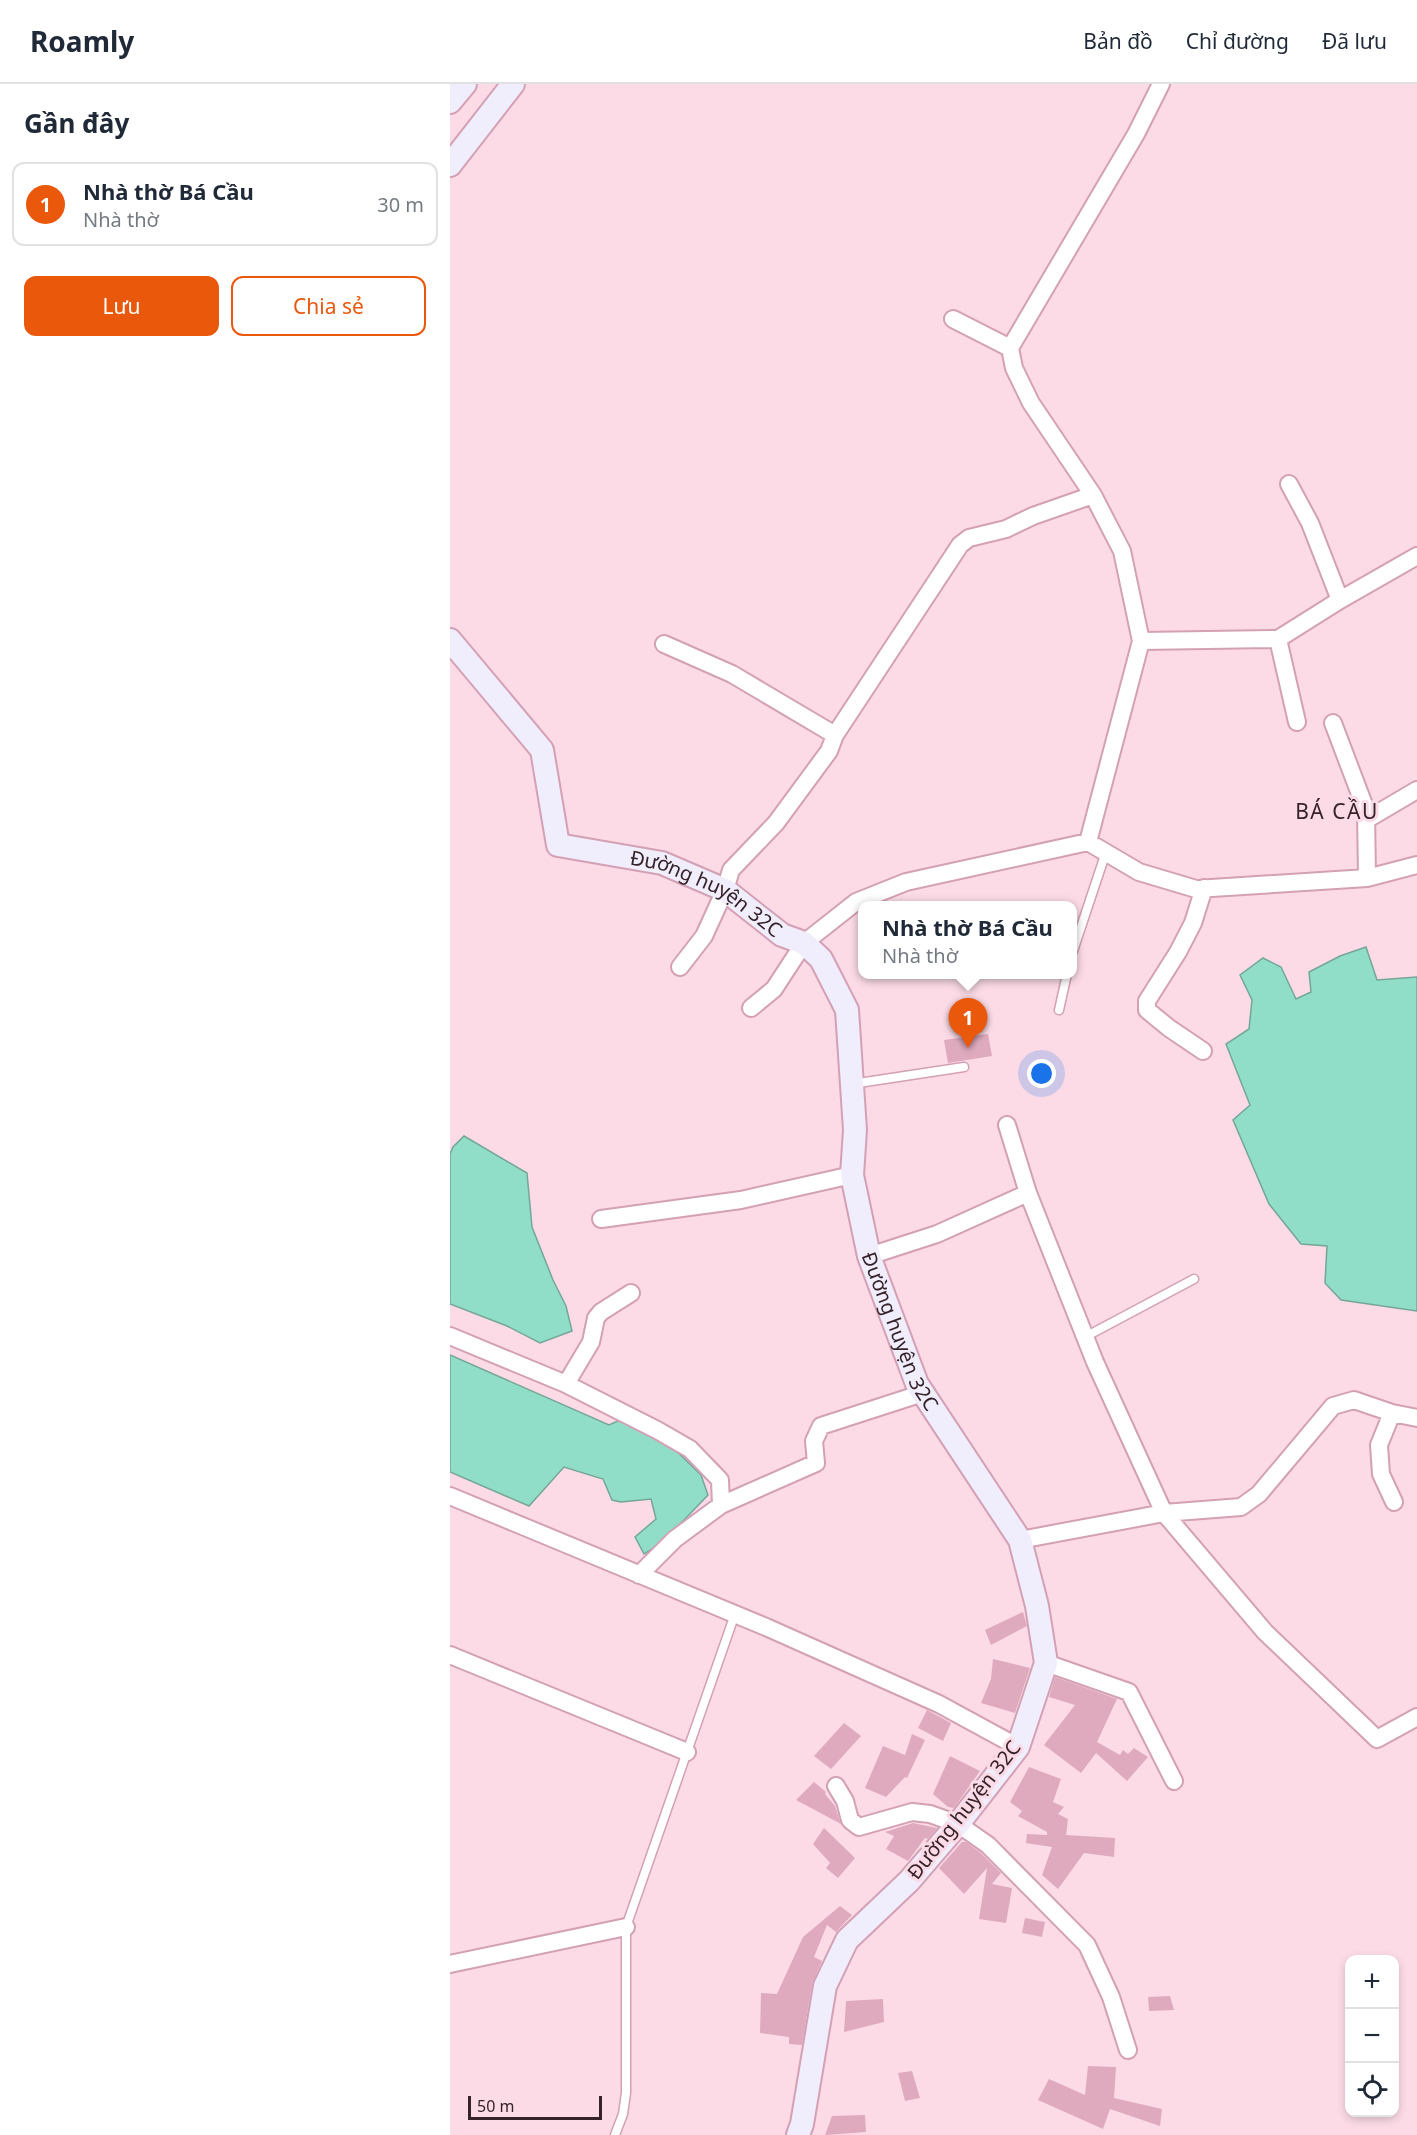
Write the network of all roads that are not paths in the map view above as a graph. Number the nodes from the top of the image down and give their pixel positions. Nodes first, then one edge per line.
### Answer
1 (465, 84) edge
2 (513, 84) edge
3 (1161, 84) edge
4 (450, 102) edge
5 (450, 165) edge
6 (953, 319) dead end
7 (1010, 348) junction
8 (1289, 484) dead end
9 (1093, 495) junction
10 (1417, 556) edge
11 (1340, 600) junction
12 (1278, 639) junction
13 (450, 640) edge
14 (1141, 641) junction
15 (664, 644) dead end
16 (1297, 722) dead end
17 (1333, 723) dead end
18 (835, 735) junction
19 (1417, 790) edge
20 (1366, 820) junction
21 (1088, 842) junction
22 (1106, 852) junction
23 (1417, 865) edge
24 (1367, 878) junction
25 (1204, 888) junction
26 (725, 890) junction
27 (858, 901) edge
28 (858, 901) edge
29 (1077, 939) edge
30 (804, 943) junction
31 (680, 967) dead end
32 (1066, 979) edge
33 (751, 1008) dead end
34 (1059, 1010) dead end
35 (1203, 1051) dead end
36 (964, 1067) dead end
37 (852, 1084) junction
38 (1007, 1125) dead end
39 (852, 1175) junction
40 (1028, 1192) junction
41 (601, 1219) dead end
42 (869, 1256) junction
43 (1194, 1279) dead end
44 (631, 1293) dead end
45 (450, 1336) edge
46 (1085, 1337) junction
47 (566, 1384) junction
48 (923, 1393) junction
49 (1392, 1413) junction
50 (1417, 1418) edge
51 (450, 1496) edge
52 (1394, 1502) dead end
53 (721, 1505) junction
54 (1164, 1514) junction
55 (1020, 1540) junction
56 (639, 1575) junction
57 (735, 1614) junction
58 (450, 1655) edge
59 (1046, 1663) junction
60 (1417, 1717) edge
61 (1018, 1747) junction
62 (687, 1752) junction
63 (1174, 1781) dead end
64 (836, 1786) dead end
65 (958, 1824) junction
66 (626, 1927) junction
67 (450, 1964) edge
68 (1128, 2050) dead end
69 (615, 2135) edge
70 (798, 2135) edge

1 - 4 street
2 - 5 street
3 - 7 street
6 - 7 street
7 - 9 street
8 - 11 street
9 - 14 street
9 - 18 street
10 - 11 street
11 - 12 street
12 - 14 street
12 - 16 street
13 - 26 street, Đường huyện 32C
14 - 21 street
15 - 18 street
17 - 20 street
18 - 26 street
19 - 20 street
20 - 24 street
21 - 22 street
21 - 27 street
22 - 25 street
22 - 29 lane
23 - 24 street
24 - 25 street
25 - 35 street
26 - 30 street, Đường huyện 32C
26 - 31 street
28 - 30 street
30 - 33 street
30 - 37 street, Đường huyện 32C
32 - 34 lane
36 - 37 lane
37 - 39 street, Đường huyện 32C
38 - 40 street
39 - 41 street
39 - 42 street, Đường huyện 32C
40 - 42 street
40 - 46 street
42 - 48 street, Đường huyện 32C
43 - 46 lane
44 - 47 street
45 - 47 street
46 - 54 street
47 - 53 street
48 - 53 street
48 - 55 street, Đường huyện 32C
49 - 50 street
49 - 52 street
49 - 54 street
51 - 56 street
53 - 56 street
54 - 55 street
54 - 60 street
55 - 59 street, Đường huyện 32C
56 - 57 street
57 - 61 street
57 - 62 lane
58 - 62 street
59 - 61 street, Đường huyện 32C
59 - 63 street
61 - 65 street, Đường huyện 32C
62 - 66 lane
64 - 65 street
65 - 68 street
65 - 70 street, Đường huyện 32C
66 - 67 street
66 - 69 lane

